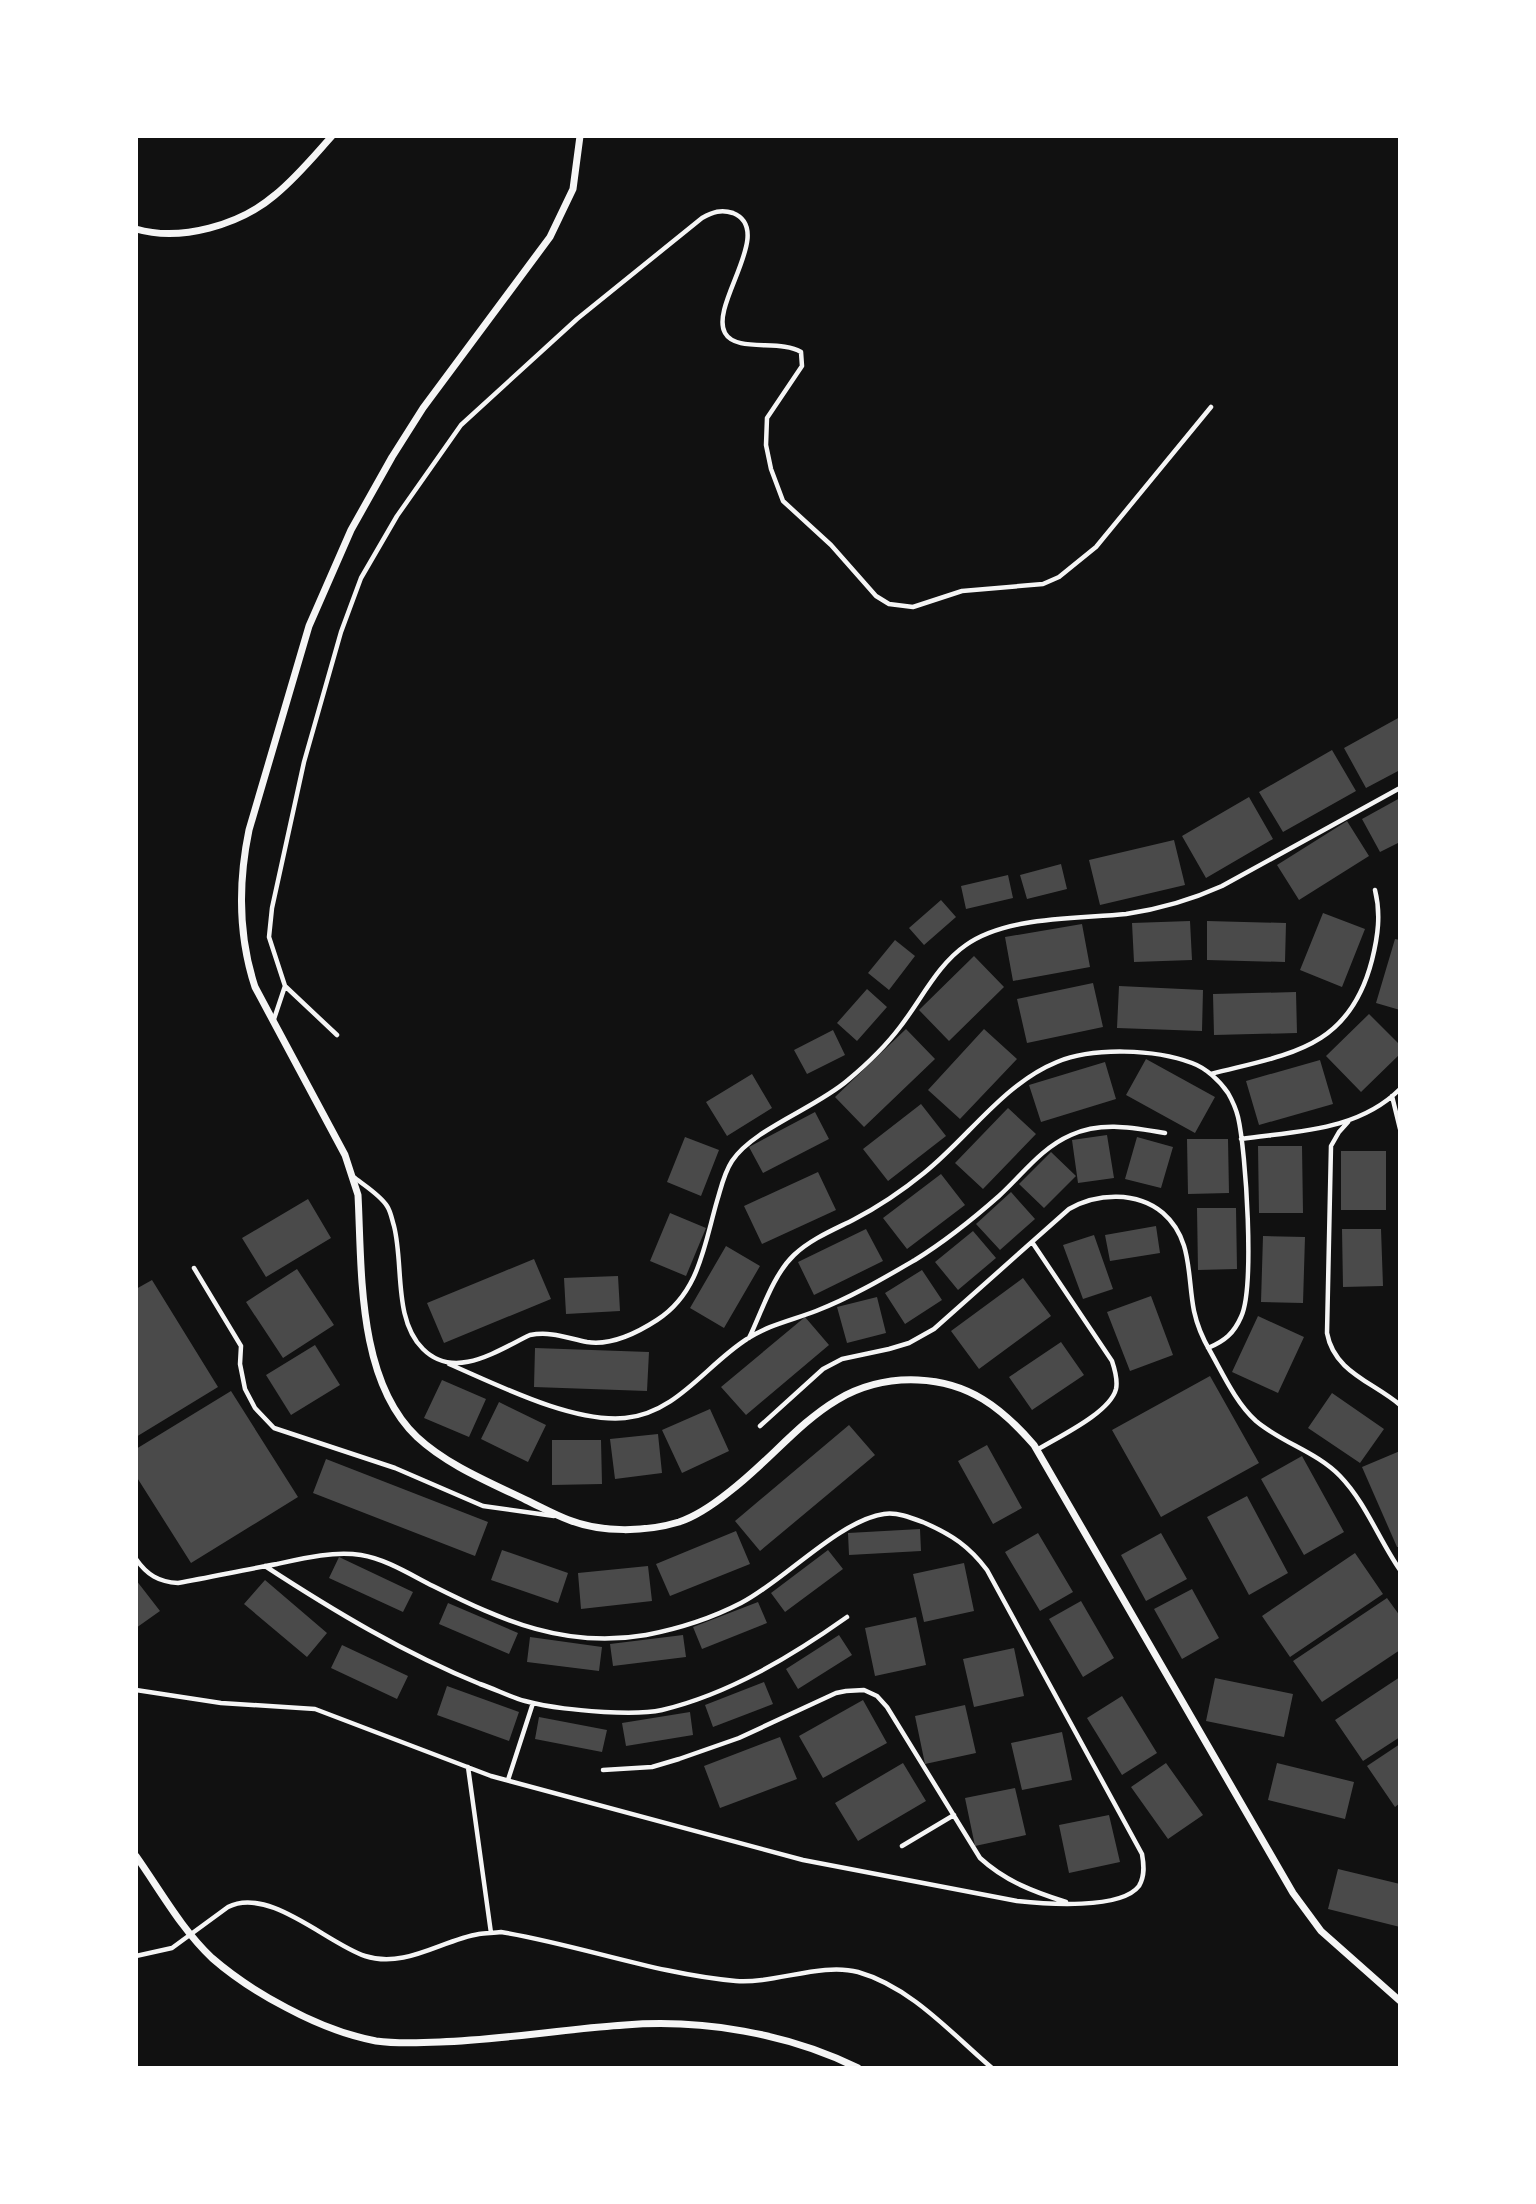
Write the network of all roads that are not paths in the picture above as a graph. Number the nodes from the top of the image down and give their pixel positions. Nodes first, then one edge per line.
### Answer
1 (332, 136) edge
2 (580, 136) edge
3 (136, 229) edge
4 (1211, 407) dead end
5 (1399, 788) edge
6 (1375, 890) dead end
7 (285, 986) junction
8 (273, 1023) junction
9 (337, 1035) dead end
10 (1211, 1074) junction
11 (1399, 1089) edge
12 (1392, 1096) junction
13 (1348, 1122) junction
14 (1399, 1129) edge
15 (1165, 1133) dead end
16 (1241, 1139) junction
17 (354, 1178) junction
18 (1032, 1242) junction
19 (194, 1268) dead end
20 (749, 1338) junction
21 (1208, 1348) junction
22 (436, 1359) junction
23 (1399, 1405) edge
24 (760, 1426) dead end
25 (1037, 1450) junction
26 (562, 1517) junction
27 (136, 1559) edge
28 (264, 1566) junction
29 (1399, 1570) edge
30 (847, 1617) dead end
31 (136, 1690) edge
32 (533, 1703) junction
33 (468, 1767) junction
34 (603, 1770) dead end
35 (508, 1780) junction
36 (954, 1815) junction
37 (902, 1846) dead end
38 (136, 1856) edge
39 (1071, 1903) junction
40 (491, 1933) junction
41 (191, 1934) junction
42 (136, 1956) edge
43 (1399, 2001) edge
44 (858, 2067) edge
45 (992, 2067) edge

1 - 3 street
2 - 8 street
4 - 7 lane
5 - 22 lane
6 - 10 lane
7 - 8 lane
7 - 9 lane
8 - 17 street
10 - 16 lane
10 - 20 lane
11 - 12 lane
12 - 13 lane
12 - 14 lane
13 - 16 lane
13 - 23 lane
15 - 20 lane
16 - 21 lane
17 - 22 lane
17 - 26 street
18 - 21 lane
18 - 24 lane
18 - 25 lane
19 - 26 lane
20 - 22 lane
21 - 29 lane
25 - 26 street
25 - 43 street
27 - 28 lane
28 - 32 lane
28 - 39 lane
30 - 32 lane
31 - 33 lane
32 - 35 lane
33 - 35 lane
33 - 40 lane
34 - 36 lane
35 - 39 lane
36 - 37 lane
36 - 39 lane
38 - 41 street
40 - 41 lane
40 - 45 lane
41 - 42 lane
41 - 44 street

